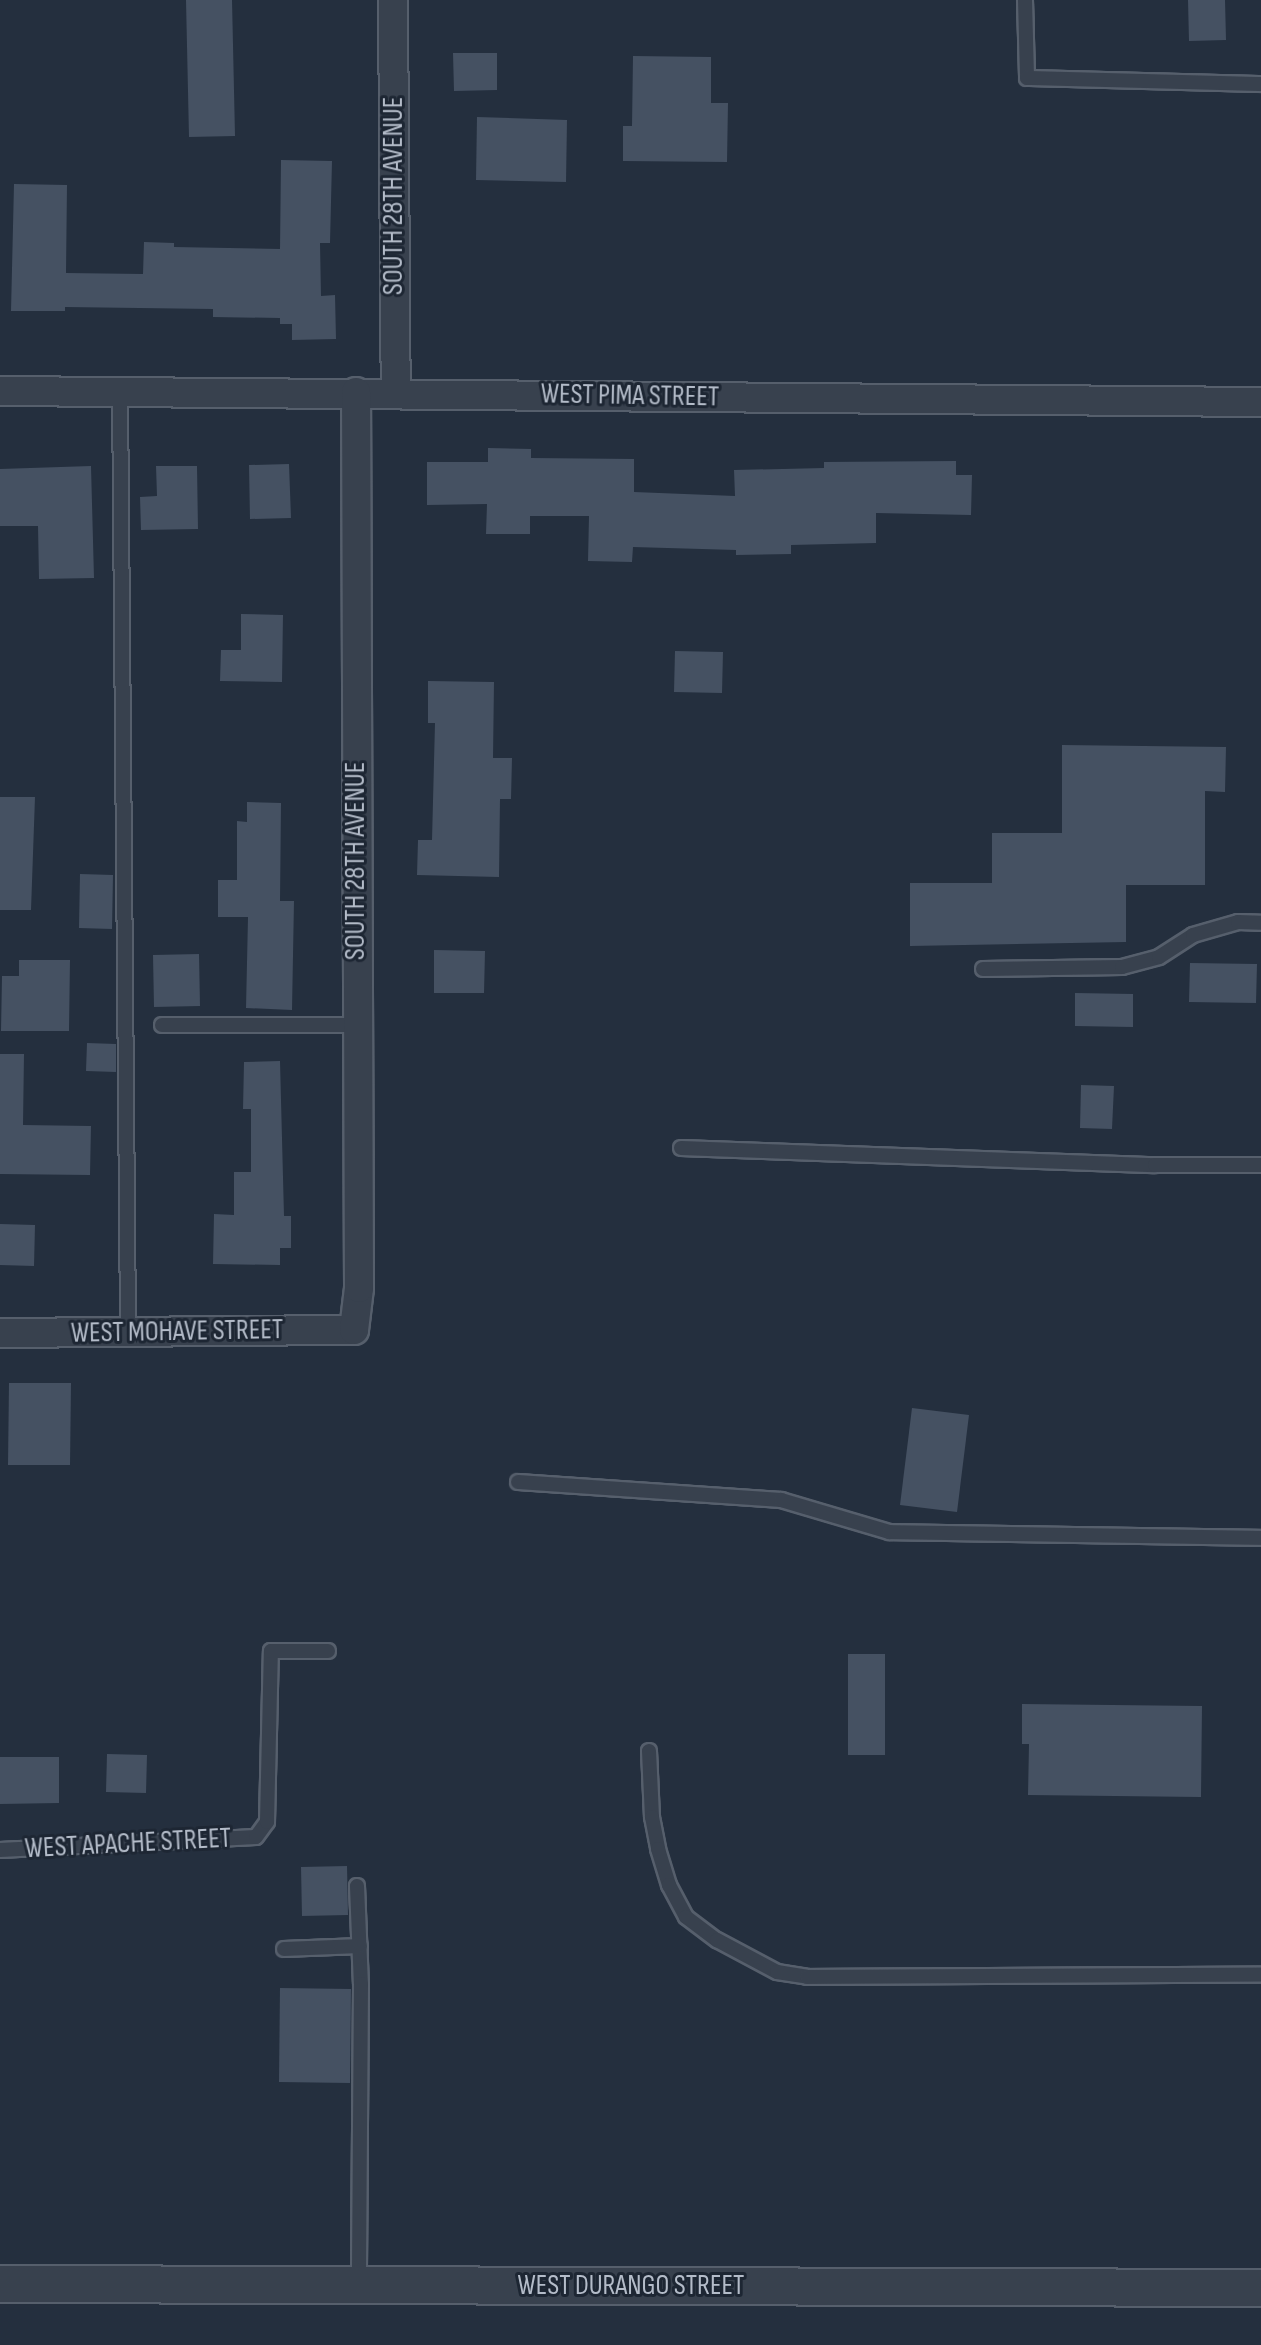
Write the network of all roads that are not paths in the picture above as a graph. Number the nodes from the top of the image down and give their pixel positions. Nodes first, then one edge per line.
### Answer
1 (393, 0) edge
2 (1025, 0) edge
3 (1261, 84) edge
4 (0, 391) edge
5 (120, 392) junction
6 (356, 392) junction
7 (396, 393) junction
8 (1261, 402) edge
9 (1261, 923) edge
10 (983, 969) dead end
11 (162, 1025) dead end
12 (356, 1025) junction
13 (681, 1148) dead end
14 (1261, 1165) edge
15 (354, 1330) joint
16 (128, 1332) junction
17 (0, 1333) edge
18 (518, 1482) dead end
19 (1261, 1538) edge
20 (328, 1651) dead end
21 (649, 1751) dead end
22 (0, 1850) edge
23 (357, 1886) dead end
24 (360, 1946) junction
25 (284, 1949) dead end
26 (1261, 1975) edge
27 (0, 2284) edge
28 (359, 2285) junction
29 (1261, 2288) edge

1 - 7 street, SOUTH 28TH AVENUE
2 - 3 lane
4 - 5 street, WEST PIMA STREET
5 - 6 street, WEST PIMA STREET
5 - 16 lane
6 - 7 street, WEST PIMA STREET
6 - 12 street, SOUTH 28TH AVENUE
7 - 8 street, WEST PIMA STREET
9 - 10 lane
11 - 12 lane
12 - 15 street, SOUTH 28TH AVENUE
13 - 14 lane
15 - 16 street, WEST MOHAVE STREET
16 - 17 street, WEST MOHAVE STREET
18 - 19 lane
20 - 22 lane, WEST APACHE STREET
21 - 26 lane
23 - 24 lane
24 - 25 lane
24 - 28 lane
27 - 28 street, WEST DURANGO STREET
28 - 29 street, WEST DURANGO STREET

